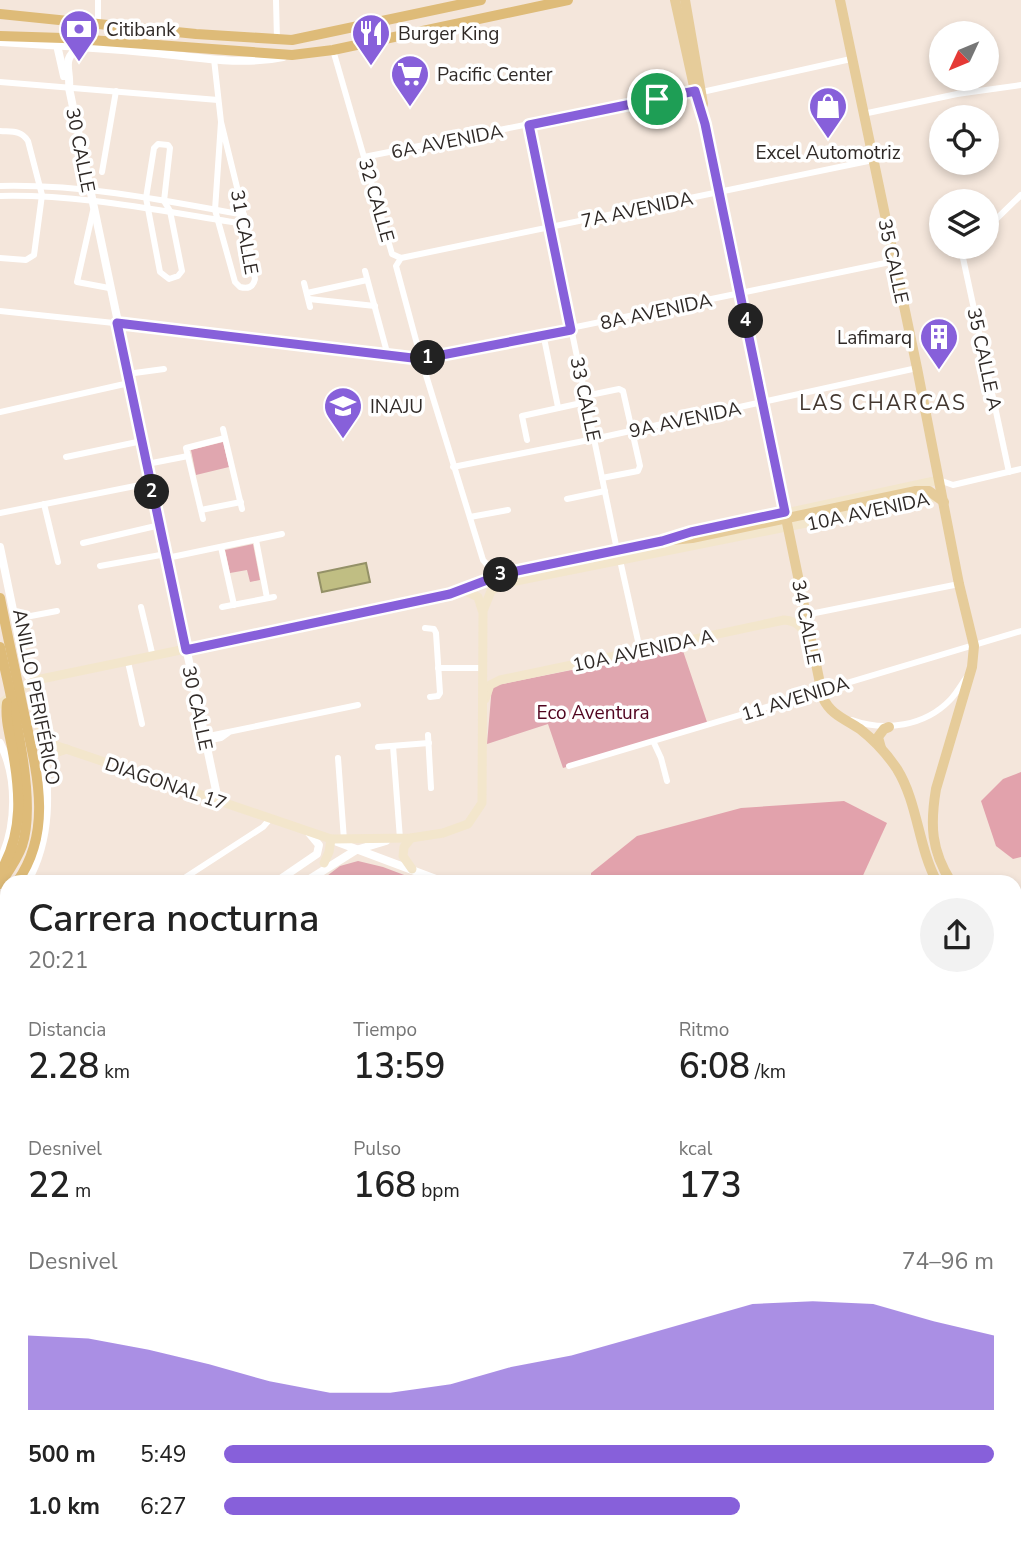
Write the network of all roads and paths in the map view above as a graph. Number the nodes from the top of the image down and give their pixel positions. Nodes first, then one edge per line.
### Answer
1 (98, 0) edge
2 (276, 0) edge
3 (481, 0) edge
4 (568, 0) edge
5 (675, 0) edge
6 (685, 0) edge
7 (840, 0) edge
8 (0, 14) edge
9 (98, 23) junction
10 (0, 36) edge
11 (277, 40) junction
12 (0, 42) edge
13 (57, 45) junction
14 (80, 46) junction
15 (170, 47) junction
16 (333, 50) junction
17 (292, 55) junction
18 (209, 59) junction
19 (851, 59) junction
20 (0, 82) edge
21 (1021, 85) edge
22 (69, 89) junction
23 (699, 91) junction
24 (116, 92) junction
25 (218, 100) junction
26 (863, 114) junction
27 (222, 122) junction
28 (529, 125) junction
29 (0, 131) edge
30 (364, 157) junction
31 (873, 160) junction
32 (102, 172) dead end
33 (40, 185) junction
34 (0, 186) edge
35 (89, 190) junction
36 (719, 192) junction
37 (42, 195) junction
38 (1021, 195) edge
39 (0, 196) edge
40 (146, 198) junction
41 (91, 200) junction
42 (164, 201) junction
43 (147, 208) junction
44 (215, 210) junction
45 (93, 211) junction
46 (170, 211) junction
47 (244, 215) junction
48 (999, 216) edge
49 (219, 220) junction
50 (246, 224) junction
51 (550, 227) junction
52 (0, 258) edge
53 (401, 258) junction
54 (963, 259) edge
55 (894, 261) junction
56 (365, 271) dead end
57 (367, 279) junction
58 (304, 283) dead end
59 (109, 288) junction
60 (740, 292) junction
61 (309, 300) junction
62 (375, 306) junction
63 (0, 311) edge
64 (117, 323) junction
65 (571, 330) junction
66 (545, 343) dead end
67 (388, 356) junction
68 (421, 359) junction
69 (917, 368) junction
70 (164, 369) dead end
71 (127, 374) junction
72 (130, 383) junction
73 (586, 399) junction
74 (762, 403) junction
75 (558, 407) junction
76 (0, 412) edge
77 (223, 429) dead end
78 (631, 430) junction
79 (225, 438) junction
80 (594, 439) junction
81 (527, 440) dead end
82 (142, 441) junction
83 (188, 456) junction
84 (66, 457) dead end
85 (146, 464) junction
86 (453, 467) junction
87 (1021, 470) edge
88 (1009, 472) junction
89 (602, 478) junction
90 (939, 480) junction
91 (150, 483) junction
92 (953, 485) junction
93 (605, 491) junction
94 (942, 496) junction
95 (567, 499) dead end
96 (44, 503) junction
97 (201, 510) junction
98 (508, 510) dead end
99 (785, 512) junction
100 (0, 513) edge
101 (765, 516) junction
102 (470, 517) junction
103 (204, 519) dead end
104 (160, 525) junction
105 (789, 528) junction
106 (769, 532) junction
107 (282, 534) dead end
108 (256, 540) junction
109 (662, 541) junction
110 (83, 543) dead end
111 (0, 547) edge
112 (221, 547) junction
113 (619, 555) junction
114 (166, 556) junction
115 (58, 562) dead end
116 (100, 566) dead end
117 (798, 570) junction
118 (503, 574) junction
119 (963, 586) junction
120 (463, 590) junction
121 (0, 598) edge
122 (234, 605) junction
123 (141, 607) dead end
124 (222, 607) dead end
125 (57, 611) dead end
126 (483, 611) junction
127 (810, 614) junction
128 (15, 619) junction
129 (425, 628) dead end
130 (1021, 632) edge
131 (974, 646) junction
132 (0, 648) edge
133 (186, 650) junction
134 (640, 650) junction
135 (811, 650) junction
136 (153, 657) junction
137 (128, 662) junction
138 (481, 667) junction
139 (438, 668) junction
140 (817, 674) junction
141 (969, 674) junction
142 (35, 682) junction
143 (820, 690) junction
144 (430, 697) dead end
145 (4, 703) edge
146 (358, 705) dead end
147 (834, 714) junction
148 (482, 715) junction
149 (142, 723) dead end
150 (4, 724) edge
151 (889, 727) junction
152 (428, 735) dead end
153 (204, 739) junction
154 (44, 742) junction
155 (0, 743) edge
156 (429, 743) junction
157 (654, 743) junction
158 (393, 746) junction
159 (378, 747) dead end
160 (67, 749) junction
161 (883, 750) junction
162 (338, 758) dead end
163 (46, 761) junction
164 (569, 766) dead end
165 (667, 781) dead end
166 (431, 788) dead end
167 (218, 800) junction
168 (270, 819) junction
169 (309, 833) junction
170 (411, 838) junction
171 (331, 839) junction
172 (397, 839) junction
173 (344, 840) junction
174 (356, 850) junction
175 (312, 859) junction
176 (0, 861) edge
177 (324, 863) junction
178 (412, 869) junction
179 (319, 873) junction
180 (0, 874) edge
181 (5, 875) edge
182 (22, 875) edge
183 (30, 875) edge
184 (189, 875) edge
185 (287, 875) edge
186 (316, 875) edge
187 (427, 875) edge
188 (932, 875) edge
189 (946, 875) edge

1 - 9 street
2 - 11 street
3 - 11 highway
4 - 16 highway
5 - 23 main road, 34 CALLE
6 - 23 main road
7 - 19 main road, 35 CALLE
8 - 9 highway
9 - 11 highway
10 - 15 highway
12 - 13 street
13 - 14 street
13 - 22 street, 30 CALLE
14 - 18 street
14 - 22 street, 30 CALLE
15 - 17 highway
15 - 18 highway
16 - 17 highway
16 - 30 street, 32 CALLE
17 - 18 street
18 - 25 street, 31 CALLE
19 - 23 street, 6A AVENIDA
19 - 26 main road, 35 CALLE
20 - 22 street
21 - 26 street
22 - 24 street
22 - 35 street, 30 CALLE
23 - 28 street, 6A AVENIDA
23 - 36 main road, 34 CALLE
24 - 25 street
24 - 32 street, 30 CALLE
25 - 27 street, 31 CALLE
26 - 31 main road, 35 CALLE
27 - 44 street, 31 CALLE
27 - 47 street, 31 CALLE
28 - 30 street, 6A AVENIDA
28 - 51 street, 33 CALLE
29 - 33 street
30 - 53 street, 32 CALLE
31 - 36 street, 7A AVENIDA
31 - 55 main road, 35 CALLE
33 - 34 street
33 - 35 street
33 - 37 street
35 - 40 street
35 - 41 street, 30 CALLE
36 - 51 street, 7A AVENIDA
36 - 60 main road, 34 CALLE
37 - 39 street
37 - 41 street
37 - 52 street
38 - 48 street
40 - 42 street
40 - 42 street
40 - 43 street
41 - 43 street
41 - 45 street, 30 CALLE
42 - 44 street
42 - 46 street
43 - 46 street
43 - 46 street
44 - 47 street
44 - 49 street, 31 CALLE
45 - 59 street, 30 CALLE
45 - 59 street, 30 CALLE
46 - 49 street
47 - 50 street, 31 CALLE
49 - 50 street
49 - 50 street, 31 CALLE
51 - 53 street, 7A AVENIDA
51 - 65 street, 33 CALLE
53 - 68 street, 32 CALLE
54 - 88 street, 35 CALLE A
55 - 60 street, 8A AVENIDA
55 - 69 main road, 35 CALLE
56 - 57 street
57 - 61 street
57 - 62 street
58 - 61 street
59 - 64 street, 30 CALLE
60 - 65 street, 8A AVENIDA
60 - 74 main road, 34 CALLE
61 - 62 street
62 - 67 street
63 - 64 street, 8A AVENIDA
64 - 67 street, 8A AVENIDA
64 - 71 street, 30 CALLE
65 - 68 street, 8A AVENIDA
65 - 73 street, 33 CALLE
66 - 75 street
67 - 68 street, 8A AVENIDA
68 - 86 street, 32 CALLE
69 - 74 street, 9A AVENIDA
69 - 90 main road, 35 CALLE
70 - 71 street
71 - 72 street, 30 CALLE
72 - 76 street
72 - 82 street, 30 CALLE
73 - 75 street
73 - 78 street
73 - 80 street, 33 CALLE
74 - 78 street, 9A AVENIDA
74 - 99 main road, 34 CALLE
75 - 81 street
77 - 79 street
78 - 80 street, 9A AVENIDA
78 - 89 street
79 - 83 street
79 - 97 street
80 - 86 street, 9A AVENIDA
80 - 89 street, 33 CALLE
82 - 84 street
82 - 85 street, 30 CALLE
83 - 85 street
83 - 97 street
85 - 91 street, 30 CALLE
86 - 102 street, 32 CALLE
87 - 88 street, 10A AVENIDA
88 - 92 street, 10A AVENIDA
89 - 93 street, 33 CALLE
90 - 92 street, 10A AVENIDA
90 - 94 main road, 35 CALLE
90 - 99 main road, 10A AVENIDA
91 - 96 street
91 - 104 street, 30 CALLE
92 - 94 street, 10A AVENIDA
93 - 95 street
93 - 113 street, 33 CALLE
94 - 105 main road, 10A AVENIDA
94 - 119 main road, 35 CALLE
96 - 100 street
96 - 115 street
97 - 103 street
98 - 102 street
99 - 101 main road, 10A AVENIDA
99 - 105 main road, 34 CALLE
101 - 106 main road
101 - 109 main road, 10A AVENIDA
102 - 118 street, 32 CALLE
104 - 110 street
104 - 114 street, 30 CALLE
105 - 106 main road, 10A AVENIDA
105 - 117 main road, 34 CALLE
106 - 113 main road, 10A AVENIDA
107 - 108 street
108 - 112 street
108 - 122 street
109 - 113 main road, 10A AVENIDA
109 - 119 main road
111 - 128 street
112 - 114 street
112 - 122 street
113 - 118 main road, 10A AVENIDA
113 - 126 main road
113 - 134 street, 33 CALLE
114 - 116 street
114 - 133 street, 30 CALLE
117 - 127 main road, 34 CALLE
117 - 135 main road, 34 CALLE
118 - 120 main road, 10A AVENIDA
119 - 127 street
119 - 131 main road
120 - 126 main road
120 - 133 main road, 10A AVENIDA
121 - 182 highway, ANILLO PERIFÉRICO
122 - 124 street
123 - 136 street
125 - 128 street
126 - 138 main road
127 - 140 main road, 34 CALLE
128 - 142 street
129 - 139 street
130 - 131 street, 11 AVENIDA
131 - 141 main road
131 - 143 street, 11 AVENIDA
132 - 181 highway, ANILLO PERIFÉRICO
133 - 136 main road, 10A AVENIDA
133 - 153 street, 30 CALLE
134 - 135 main road, 10A AVENIDA A
134 - 148 main road, 10A AVENIDA A
135 - 140 main road, 34 CALLE
136 - 137 main road, 10A AVENIDA
137 - 142 main road, 10A AVENIDA
137 - 149 street
138 - 139 street
138 - 148 main road
139 - 144 street
140 - 143 main road, 34 CALLE
141 - 151 street
141 - 189 main road
142 - 145 main road
142 - 154 main road
143 - 147 main road, 34 CALLE
143 - 157 street, 11 AVENIDA
145 - 150 highway
146 - 153 street
147 - 151 street
147 - 161 main road
148 - 170 main road, DIAGONAL 17
150 - 154 main road, DIAGONAL 17
150 - 180 highway
151 - 161 main road
152 - 156 street
153 - 167 street, 30 CALLE
154 - 160 main road, DIAGONAL 17
154 - 163 street, ANILLO PERIFÉRICO
155 - 176 street
156 - 158 street
156 - 166 street
157 - 164 street, 11 AVENIDA
157 - 165 street
158 - 159 street
158 - 172 street
160 - 163 main road
160 - 167 main road, DIAGONAL 17
161 - 188 main road
162 - 173 street
163 - 183 street, ANILLO PERIFÉRICO
167 - 168 main road, DIAGONAL 17
168 - 169 main road, DIAGONAL 17
168 - 184 street
169 - 171 main road, DIAGONAL 17
169 - 175 street
170 - 172 main road, DIAGONAL 17
170 - 178 main road
171 - 173 main road, DIAGONAL 17
171 - 174 street, DIAGONAL 17
171 - 177 main road
172 - 173 main road, DIAGONAL 17
172 - 174 street
174 - 178 street, DIAGONAL 17
174 - 179 street
175 - 177 street
175 - 185 street
177 - 179 street
178 - 187 street, DIAGONAL 17
179 - 186 street

